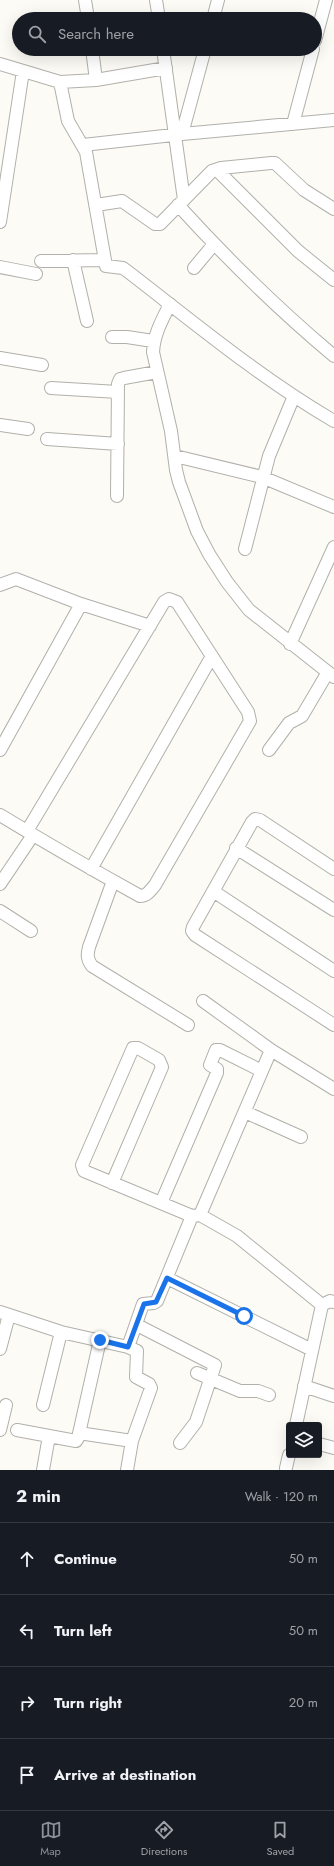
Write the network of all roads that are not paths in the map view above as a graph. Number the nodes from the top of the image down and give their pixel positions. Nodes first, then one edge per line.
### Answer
1 (85, 0) edge
2 (156, 0) edge
3 (218, 0) edge
4 (326, 0) edge
5 (87, 12) edge
6 (158, 12) edge
7 (215, 12) edge
8 (322, 15) edge
9 (93, 56) edge
10 (164, 56) edge
11 (203, 56) edge
12 (311, 56) edge
13 (0, 64) edge
14 (166, 68) junction
15 (23, 71) junction
16 (96, 80) junction
17 (60, 82) junction
18 (334, 120) edge
19 (292, 124) junction
20 (179, 134) junction
21 (83, 145) junction
22 (217, 170) junction
23 (181, 203) junction
24 (96, 205) junction
25 (334, 208) edge
26 (0, 222) edge
27 (214, 244) junction
28 (73, 260) junction
29 (104, 260) junction
30 (40, 261) dead end
31 (0, 267) edge
32 (194, 268) dead end
33 (36, 274) dead end
34 (334, 280) edge
35 (170, 304) junction
36 (87, 321) dead end
37 (112, 337) dead end
38 (153, 341) junction
39 (334, 356) edge
40 (0, 358) edge
41 (42, 365) dead end
42 (158, 372) junction
43 (51, 388) dead end
44 (118, 392) junction
45 (294, 396) junction
46 (334, 421) edge
47 (0, 424) edge
48 (28, 429) dead end
49 (47, 439) dead end
50 (118, 444) junction
51 (175, 456) junction
52 (264, 477) junction
53 (117, 496) dead end
54 (334, 507) edge
55 (334, 547) edge
56 (245, 549) dead end
57 (0, 586) edge
58 (81, 604) junction
59 (150, 626) junction
60 (290, 644) junction
61 (212, 656) junction
62 (331, 674) edge
63 (0, 750) edge
64 (268, 750) dead end
65 (0, 815) edge
66 (30, 833) junction
67 (236, 848) junction
68 (91, 869) junction
69 (334, 869) edge
70 (113, 881) junction
71 (0, 884) edge
72 (213, 891) junction
73 (334, 910) edge
74 (0, 911) edge
75 (30, 930) dead end
76 (334, 971) edge
77 (203, 1001) dead end
78 (188, 1025) dead end
79 (334, 1025) edge
80 (271, 1050) junction
81 (262, 1071) junction
82 (334, 1089) edge
83 (245, 1112) junction
84 (301, 1137) dead end
85 (112, 1182) junction
86 (161, 1203) junction
87 (196, 1216) junction
88 (167, 1278) junction
89 (328, 1303) edge
90 (4, 1313) edge
91 (137, 1324) junction
92 (61, 1332) junction
93 (100, 1340) junction
94 (128, 1347) junction
95 (0, 1349) edge
96 (312, 1350) junction
97 (197, 1373) dead end
98 (211, 1379) junction
99 (304, 1386) junction
100 (269, 1395) dead end
101 (334, 1396) edge
102 (6, 1405) dead end
103 (43, 1405) dead end
104 (297, 1422) edge
105 (0, 1430) edge
106 (17, 1430) dead end
107 (79, 1433) junction
108 (49, 1436) junction
109 (132, 1441) junction
110 (180, 1443) dead end
111 (322, 1445) edge
112 (334, 1448) edge
113 (288, 1458) edge
114 (286, 1468) dead end
115 (43, 1470) edge
116 (127, 1470) edge

1 - 5 street
2 - 6 street
3 - 7 street
4 - 8 street
9 - 16 street
10 - 14 street
11 - 20 street
12 - 19 street
13 - 15 street
14 - 16 street
14 - 20 street
15 - 17 street
15 - 26 street
16 - 17 street
17 - 21 street
18 - 19 street
19 - 20 street
20 - 21 street
20 - 23 street
21 - 24 street
22 - 23 street
22 - 25 street
22 - 34 street
23 - 24 street
23 - 27 street
24 - 29 street
27 - 32 street
27 - 39 street
28 - 29 street
28 - 30 street
28 - 36 street
29 - 35 street
31 - 33 street
35 - 38 street
35 - 45 street
37 - 38 street
38 - 42 street
40 - 41 street
42 - 44 street
42 - 51 street
43 - 44 street
44 - 50 street
45 - 46 street
45 - 52 street
47 - 48 street
49 - 50 street
50 - 53 street
51 - 52 street
51 - 60 street
52 - 54 street
52 - 56 street
55 - 60 street
57 - 58 street
58 - 59 street
58 - 63 street
59 - 61 street
59 - 66 street
60 - 62 street
61 - 68 street
61 - 70 street
62 - 64 street
65 - 66 street
66 - 68 street
66 - 71 street
67 - 69 street
67 - 72 street
67 - 73 street
68 - 70 street
70 - 78 street
72 - 76 street
72 - 79 street
74 - 75 street
77 - 80 street
80 - 81 street
80 - 82 street
81 - 83 street
81 - 86 street
83 - 84 street
83 - 87 street
85 - 85 street
85 - 86 street
86 - 87 street
87 - 88 street
87 - 89 street
88 - 91 street
88 - 96 street
89 - 96 street
90 - 92 street
90 - 95 street
91 - 94 street
91 - 98 street
92 - 93 street
92 - 103 street
93 - 94 street
93 - 107 street
94 - 109 street
96 - 99 street
97 - 98 street
98 - 100 street
98 - 110 street
99 - 101 street
99 - 104 street
102 - 105 street
106 - 108 street
107 - 108 street
107 - 109 street
108 - 115 street
109 - 116 street
111 - 112 street
113 - 114 street

